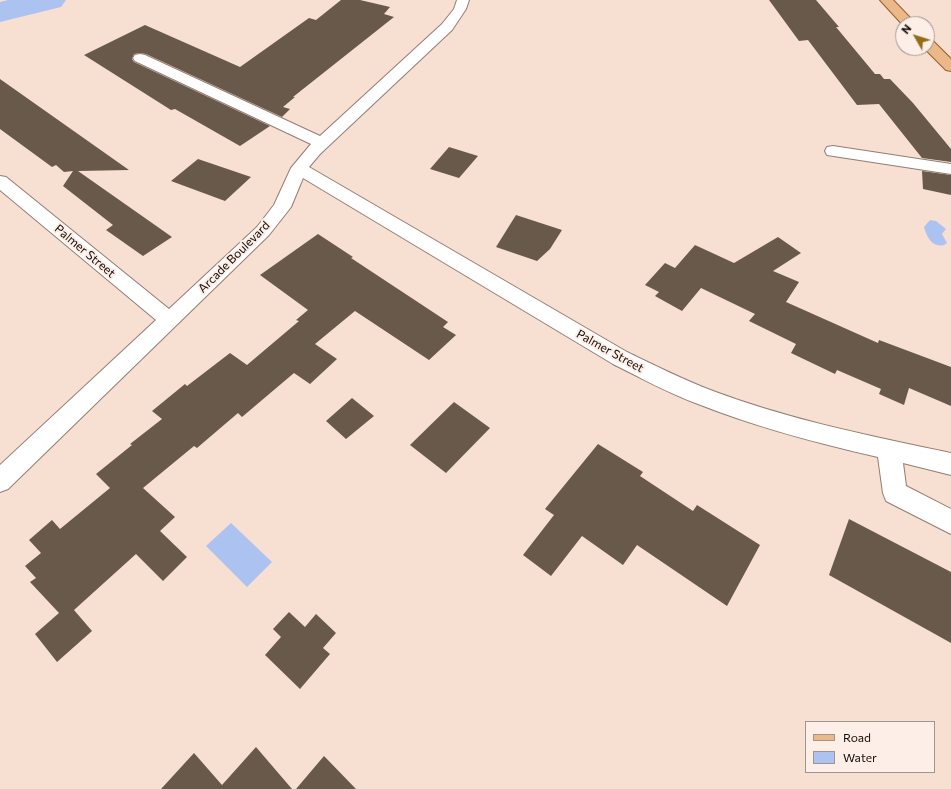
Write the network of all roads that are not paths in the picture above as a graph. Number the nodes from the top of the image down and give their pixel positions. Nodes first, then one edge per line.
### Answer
1 (463, 0) edge
2 (886, 0) edge
3 (901, 16) edge
4 (935, 51) edge
5 (140, 58) dead end
6 (951, 67) edge
7 (321, 143) junction
8 (832, 151) dead end
9 (299, 168) junction
10 (951, 169) edge
11 (0, 181) edge
12 (170, 321) junction
13 (889, 449) junction
14 (951, 464) edge
15 (0, 481) edge
16 (951, 522) edge

1 - 7 street, Arcade Boulevard
2 - 3 main road
4 - 6 main road
5 - 7 street
7 - 9 street, Arcade Boulevard
8 - 10 street
9 - 12 street, Arcade Boulevard
9 - 13 street, Palmer Street
11 - 12 street, Palmer Street
12 - 15 street, Arcade Boulevard
13 - 14 street, Palmer Street
13 - 16 street

